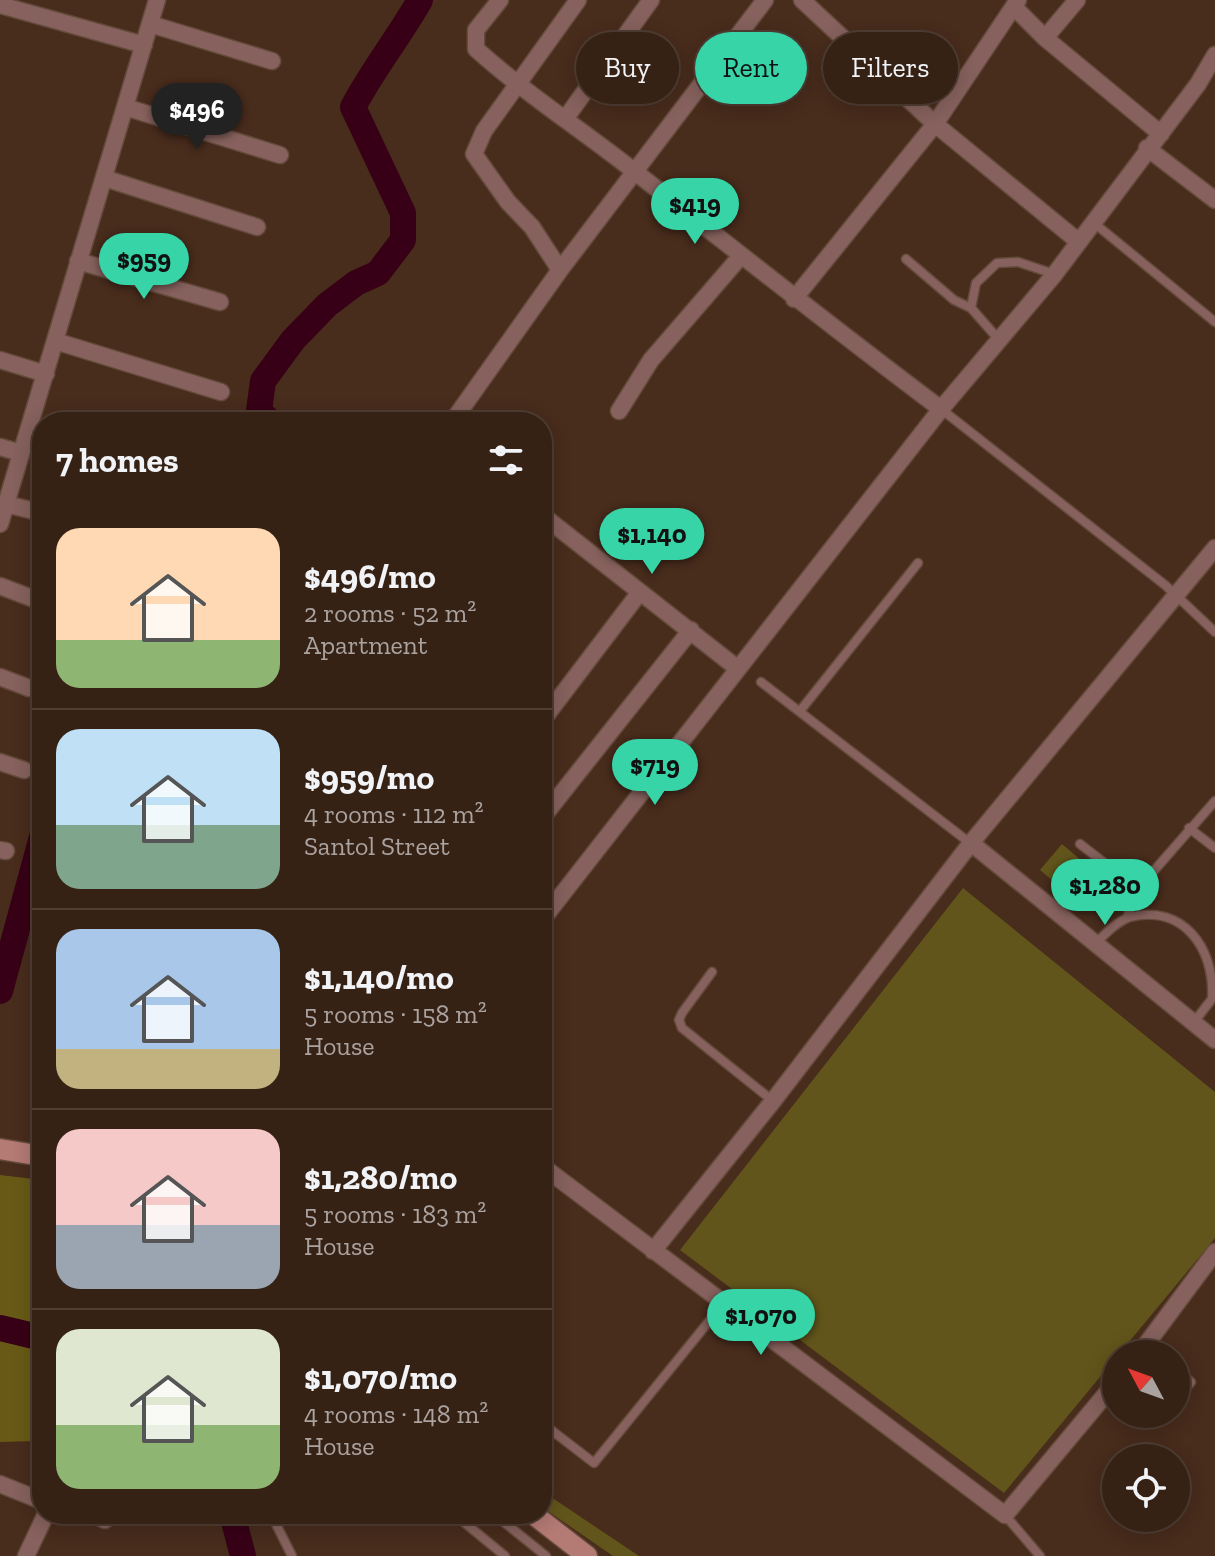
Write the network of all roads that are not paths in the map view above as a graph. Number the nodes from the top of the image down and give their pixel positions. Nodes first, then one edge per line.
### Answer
1 (157, 0) edge
2 (500, 0) edge
3 (578, 0) edge
4 (651, 0) edge
5 (765, 0) edge
6 (802, 0) edge
7 (1077, 0) edge
8 (1016, 4) edge
9 (0, 5) edge
10 (150, 24) junction
11 (1045, 38) junction
12 (144, 45) junction
13 (1215, 55) edge
14 (272, 61) dead end
15 (516, 85) junction
16 (125, 107) junction
17 (565, 119) junction
18 (935, 124) junction
19 (1161, 134) junction
20 (1147, 148) junction
21 (280, 155) dead end
22 (635, 171) junction
23 (104, 178) junction
24 (1215, 200) edge
25 (1094, 223) junction
26 (257, 227) dead end
27 (1079, 242) junction
28 (740, 257) junction
29 (906, 259) dead end
30 (78, 261) junction
31 (560, 270) junction
32 (1054, 275) junction
33 (794, 299) junction
34 (220, 302) dead end
35 (971, 308) junction
36 (1215, 322) edge
37 (55, 341) junction
38 (1000, 341) junction
39 (0, 360) edge
40 (46, 374) junction
41 (221, 392) dead end
42 (941, 409) junction
43 (619, 411) dead end
44 (38, 412) edge
45 (459, 412) edge
46 (32, 432) edge
47 (0, 447) edge
48 (21, 453) junction
49 (6, 504) junction
50 (32, 510) edge
51 (552, 523) edge
52 (0, 524) edge
53 (1215, 548) edge
54 (918, 563) dead end
55 (0, 586) edge
56 (640, 592) junction
57 (1177, 595) junction
58 (32, 598) edge
59 (691, 630) junction
60 (1215, 632) edge
61 (737, 668) junction
62 (0, 677) edge
63 (761, 682) dead end
64 (29, 688) dead end
65 (552, 708) edge
66 (800, 711) junction
67 (0, 762) edge
68 (24, 770) dead end
69 (1215, 801) edge
70 (552, 805) edge
71 (1189, 828) junction
72 (971, 843) junction
73 (1080, 844) dead end
74 (1215, 848) edge
75 (1138, 889) junction
76 (552, 907) edge
77 (1127, 918) junction
78 (1095, 944) junction
79 (712, 972) dead end
80 (1214, 996) edge
81 (1194, 1023) junction
82 (1215, 1040) edge
83 (773, 1101) junction
84 (0, 1149) edge
85 (32, 1154) edge
86 (552, 1174) edge
87 (653, 1251) junction
88 (1215, 1252) edge
89 (723, 1304) junction
90 (1155, 1340) edge
91 (1102, 1399) edge
92 (552, 1431) edge
93 (0, 1484) edge
94 (32, 1497) edge
95 (1005, 1515) junction
96 (41, 1524) edge
97 (276, 1524) edge
98 (466, 1524) edge
99 (506, 1524) edge
100 (546, 1524) edge
101 (26, 1556) edge
102 (292, 1556) edge
103 (505, 1556) edge
104 (546, 1556) edge
105 (587, 1556) edge
106 (1040, 1556) edge

1 - 10 street
2 - 15 street
3 - 15 street
4 - 17 street
5 - 22 street
6 - 18 street
7 - 11 street
8 - 11 street
8 - 18 street
9 - 12 street
10 - 12 street
10 - 14 street
11 - 19 street
12 - 16 street
13 - 19 street
15 - 17 street
15 - 31 street
16 - 21 street
16 - 23 street
17 - 22 street
18 - 27 street
18 - 33 street
19 - 20 street
20 - 24 street
20 - 25 street
22 - 28 street
22 - 31 street
23 - 26 street
23 - 30 street
25 - 27 street
25 - 36 lane
27 - 32 street
28 - 33 street
28 - 43 street
29 - 35 lane
30 - 34 street
30 - 37 street
31 - 45 street
32 - 35 lane
32 - 38 street
33 - 42 street
35 - 38 lane
37 - 40 street
37 - 41 street
38 - 42 street
39 - 40 street
40 - 44 street
42 - 57 lane
42 - 61 street
46 - 48 street
47 - 48 street
48 - 49 street
49 - 50 street
49 - 52 street
51 - 56 street
53 - 57 street
54 - 66 lane
55 - 58 street
56 - 59 street
56 - 65 street
57 - 60 lane
57 - 72 street
59 - 61 street
59 - 70 street
61 - 76 street
62 - 64 street
63 - 66 lane
66 - 72 lane
67 - 68 street
69 - 71 lane
71 - 74 lane
71 - 75 lane
72 - 78 street
72 - 83 street
73 - 75 lane
75 - 77 lane
77 - 78 lane
77 - 80 lane
78 - 81 street
79 - 83 lane
80 - 81 lane
81 - 82 street
83 - 87 street
84 - 85 main road
86 - 87 street
87 - 89 street
88 - 90 street
89 - 92 lane
89 - 95 street
91 - 95 street
93 - 94 street
95 - 106 lane
96 - 101 street
97 - 102 lane
98 - 103 lane
99 - 104 lane
100 - 105 main road

